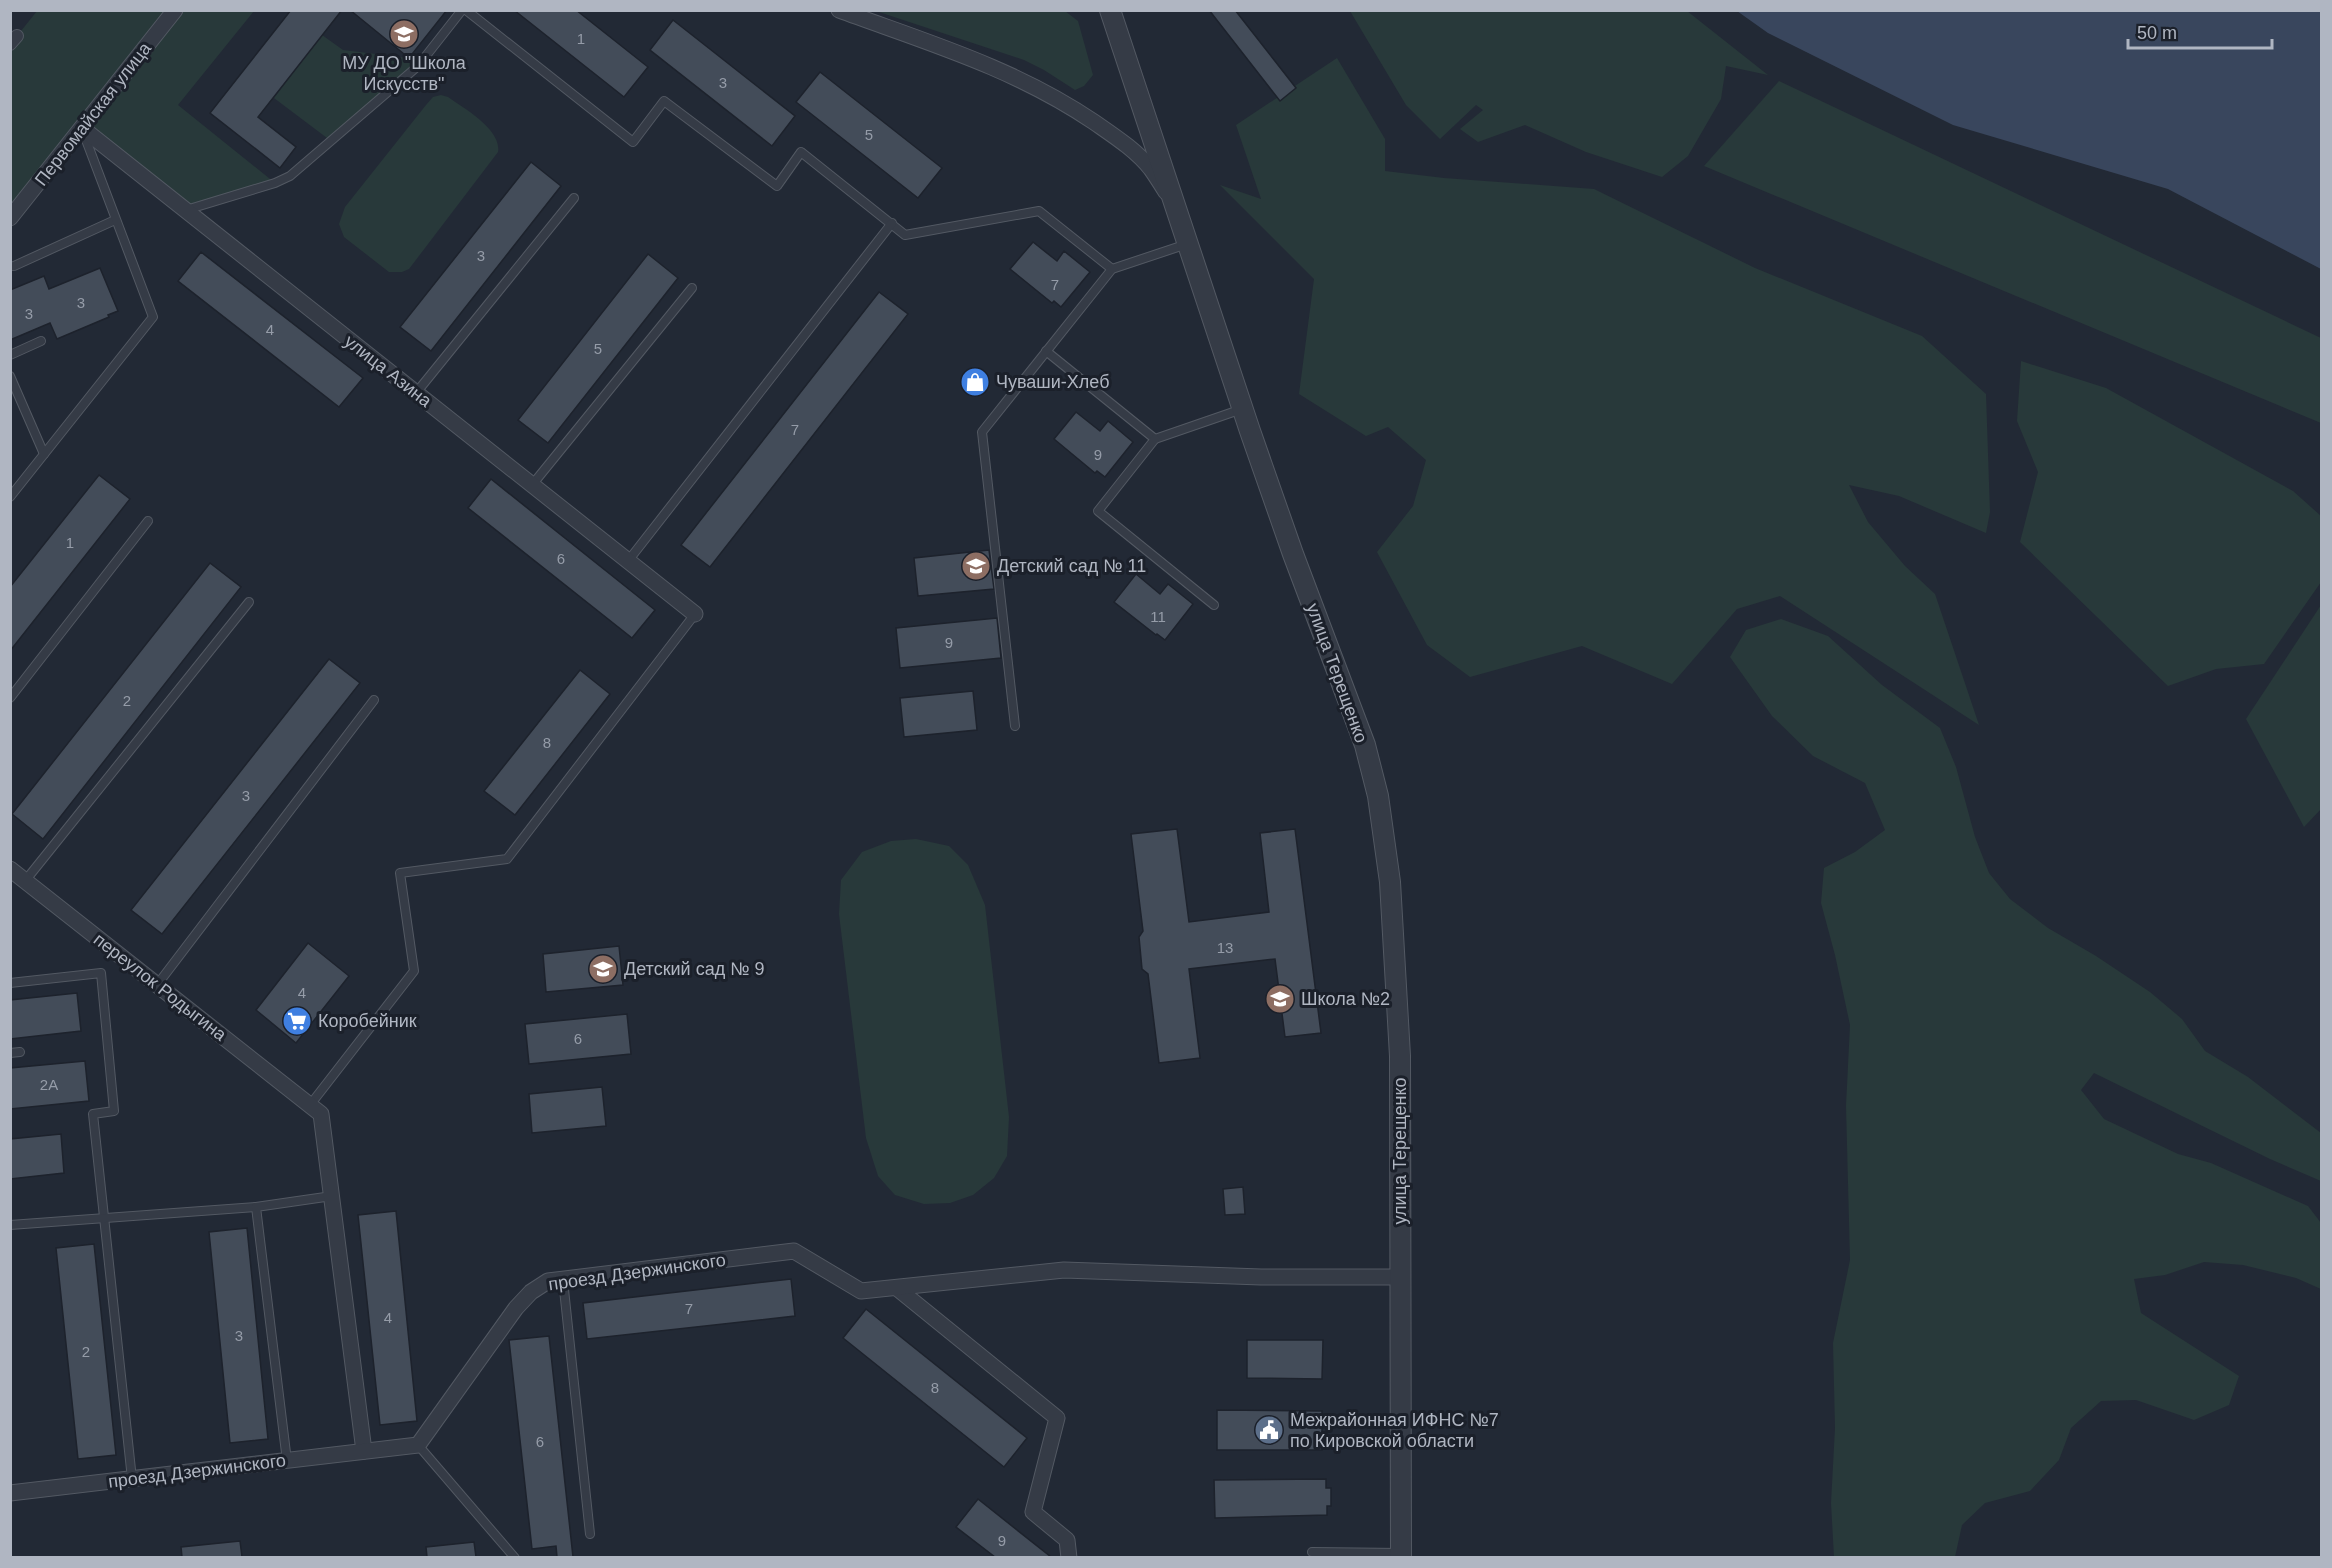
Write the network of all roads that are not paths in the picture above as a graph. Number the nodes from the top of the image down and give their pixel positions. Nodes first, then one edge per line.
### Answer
1 (175, 10) edge
2 (464, 10) edge
3 (839, 10) edge
4 (1110, 10) edge
5 (82, 128) junction
6 (574, 198) dead end
7 (1175, 204) junction
8 (186, 210) junction
9 (10, 218) edge
10 (115, 220) junction
11 (892, 223) junction
12 (1188, 243) junction
13 (14, 266) dead end
14 (1112, 269) junction
15 (692, 288) dead end
16 (41, 341) dead end
17 (1046, 351) junction
18 (10, 355) edge
19 (10, 376) edge
20 (416, 393) junction
21 (1242, 408) junction
22 (1155, 439) junction
23 (44, 454) junction
24 (532, 485) junction
25 (10, 496) edge
26 (148, 522) dead end
27 (628, 561) junction
28 (249, 602) dead end
29 (1214, 605) dead end
30 (695, 614) joint
31 (10, 699) edge
32 (374, 700) dead end
33 (1015, 726) dead end
34 (10, 870) edge
35 (26, 881) junction
36 (10, 983) edge
37 (157, 985) junction
38 (20, 1052) dead end
39 (10, 1053) edge
40 (310, 1105) junction
41 (332, 1196) junction
42 (256, 1207) junction
43 (104, 1216) junction
44 (10, 1225) edge
45 (1399, 1277) junction
46 (563, 1280) junction
47 (898, 1289) junction
48 (418, 1445) junction
49 (364, 1451) junction
50 (287, 1461) junction
51 (132, 1479) junction
52 (10, 1493) edge
53 (590, 1534) dead end
54 (1312, 1552) dead end
55 (1401, 1555) edge
56 (515, 1557) edge
57 (1068, 1557) edge

1 - 5 street, Первомайская улица
2 - 8 lane
2 - 11 lane
3 - 7 street, улица Терещенко
4 - 7 street
5 - 8 street, улица Азина
5 - 9 street, Первомайская улица
5 - 10 lane
6 - 20 lane
7 - 12 street, улица Терещенко
8 - 20 street, улица Азина
10 - 13 lane
10 - 23 lane
11 - 14 lane
11 - 27 lane
12 - 14 lane
12 - 21 street, улица Терещенко
14 - 17 lane
15 - 24 lane
16 - 18 lane
17 - 22 lane
17 - 33 lane
19 - 23 lane
20 - 24 street, улица Азина
21 - 22 lane
21 - 45 street, улица Терещенко
22 - 29 lane
23 - 25 lane
24 - 27 street, улица Азина
26 - 31 lane
27 - 30 street, улица Азина
28 - 35 lane
30 - 40 lane
32 - 37 lane
34 - 35 street, переулок Родыгина
35 - 37 street, переулок Родыгина
36 - 43 lane
37 - 40 street, переулок Родыгина
38 - 39 lane
40 - 41 street
41 - 42 lane
41 - 49 street
42 - 43 lane
42 - 50 lane
43 - 44 lane
43 - 51 lane
45 - 47 street, проезд Дзержинского
45 - 55 street, улица Терещенко
46 - 47 street, проезд Дзержинского
46 - 48 street, проезд Дзержинского
46 - 53 lane
47 - 57 street
48 - 49 street, проезд Дзержинского
48 - 56 lane
49 - 50 street, проезд Дзержинского
50 - 51 street, проезд Дзержинского
51 - 52 street, проезд Дзержинского
54 - 55 lane

